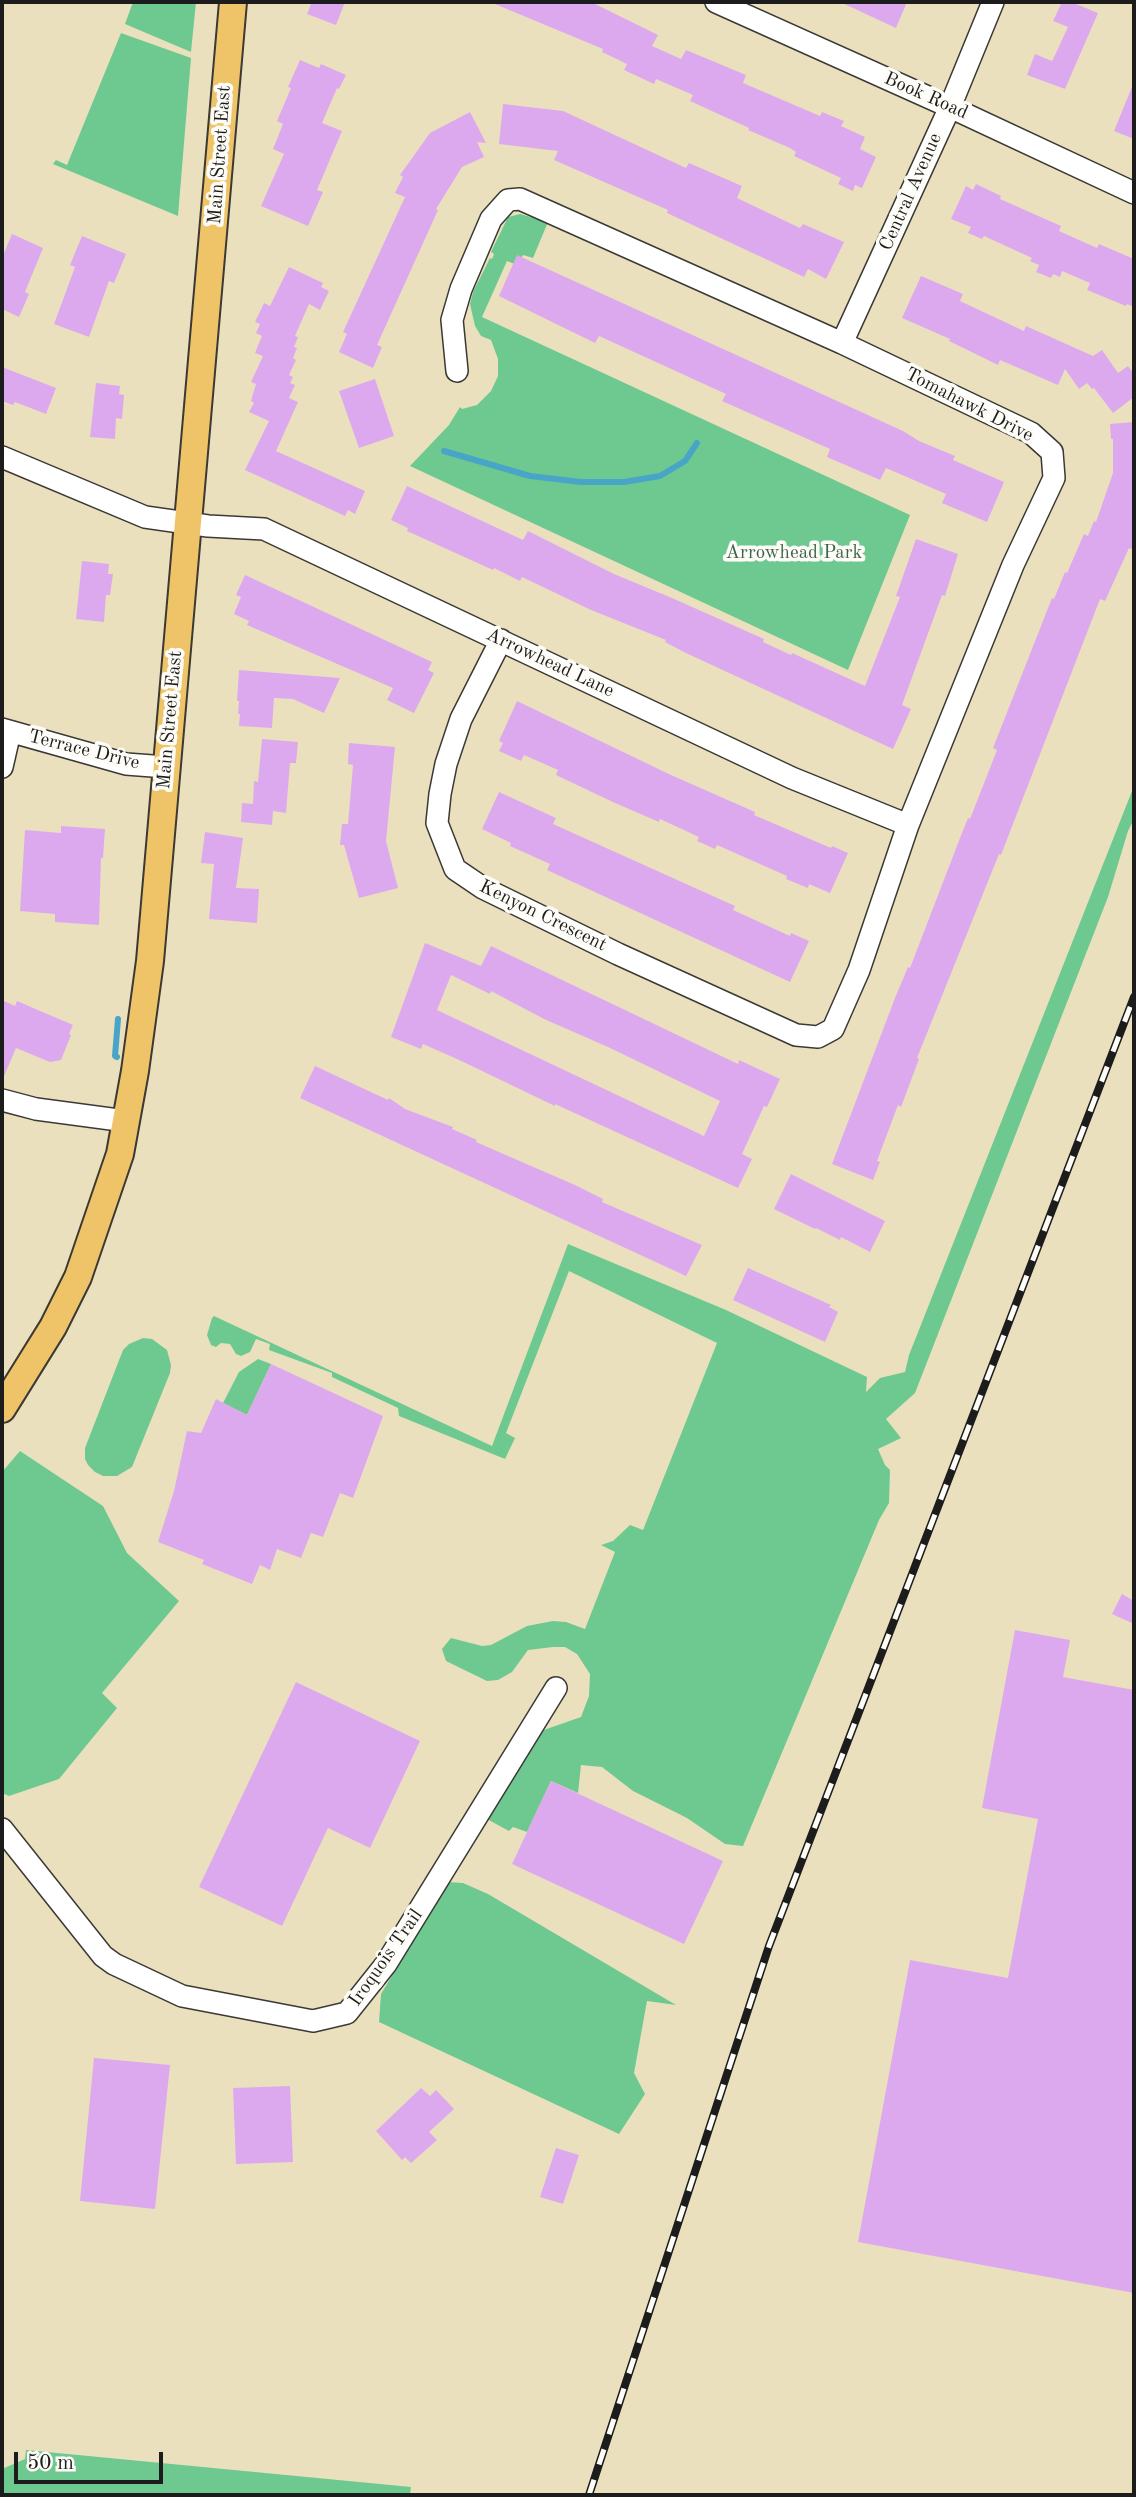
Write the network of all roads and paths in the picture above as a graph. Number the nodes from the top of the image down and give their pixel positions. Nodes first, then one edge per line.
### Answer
1 (233, 2) edge
2 (716, 2) edge
3 (993, 2) edge
4 (950, 107) junction
5 (1134, 193) edge
6 (842, 343) junction
7 (457, 371) dead end
8 (2, 457) edge
9 (188, 523) junction
10 (501, 640) junction
11 (6, 731) edge
12 (2, 767) edge
13 (166, 767) junction
14 (908, 825) junction
15 (818, 1037) joint
16 (2, 1100) edge
17 (126, 1121) junction
18 (2, 1409) edge
19 (556, 1688) dead end
20 (2, 1829) edge

1 - 9 main road, Main Street East
2 - 4 street, Book Road
3 - 4 street, Central Avenue
4 - 5 street, Book Road
4 - 6 street, Central Avenue
6 - 7 street, Tomahawk Drive
6 - 14 street, Tomahawk Drive
8 - 9 street, Arrowhead Lane
9 - 10 street, Arrowhead Lane
9 - 13 main road, Main Street East
10 - 14 street, Arrowhead Lane
10 - 15 street, Kenyon Crescent
11 - 12 street
11 - 13 street, Terrace Drive
13 - 17 main road, Main Street East
14 - 15 street, Tomahawk Drive
16 - 17 street
17 - 18 main road, Main Street East
19 - 20 street, Iroquois Trail

